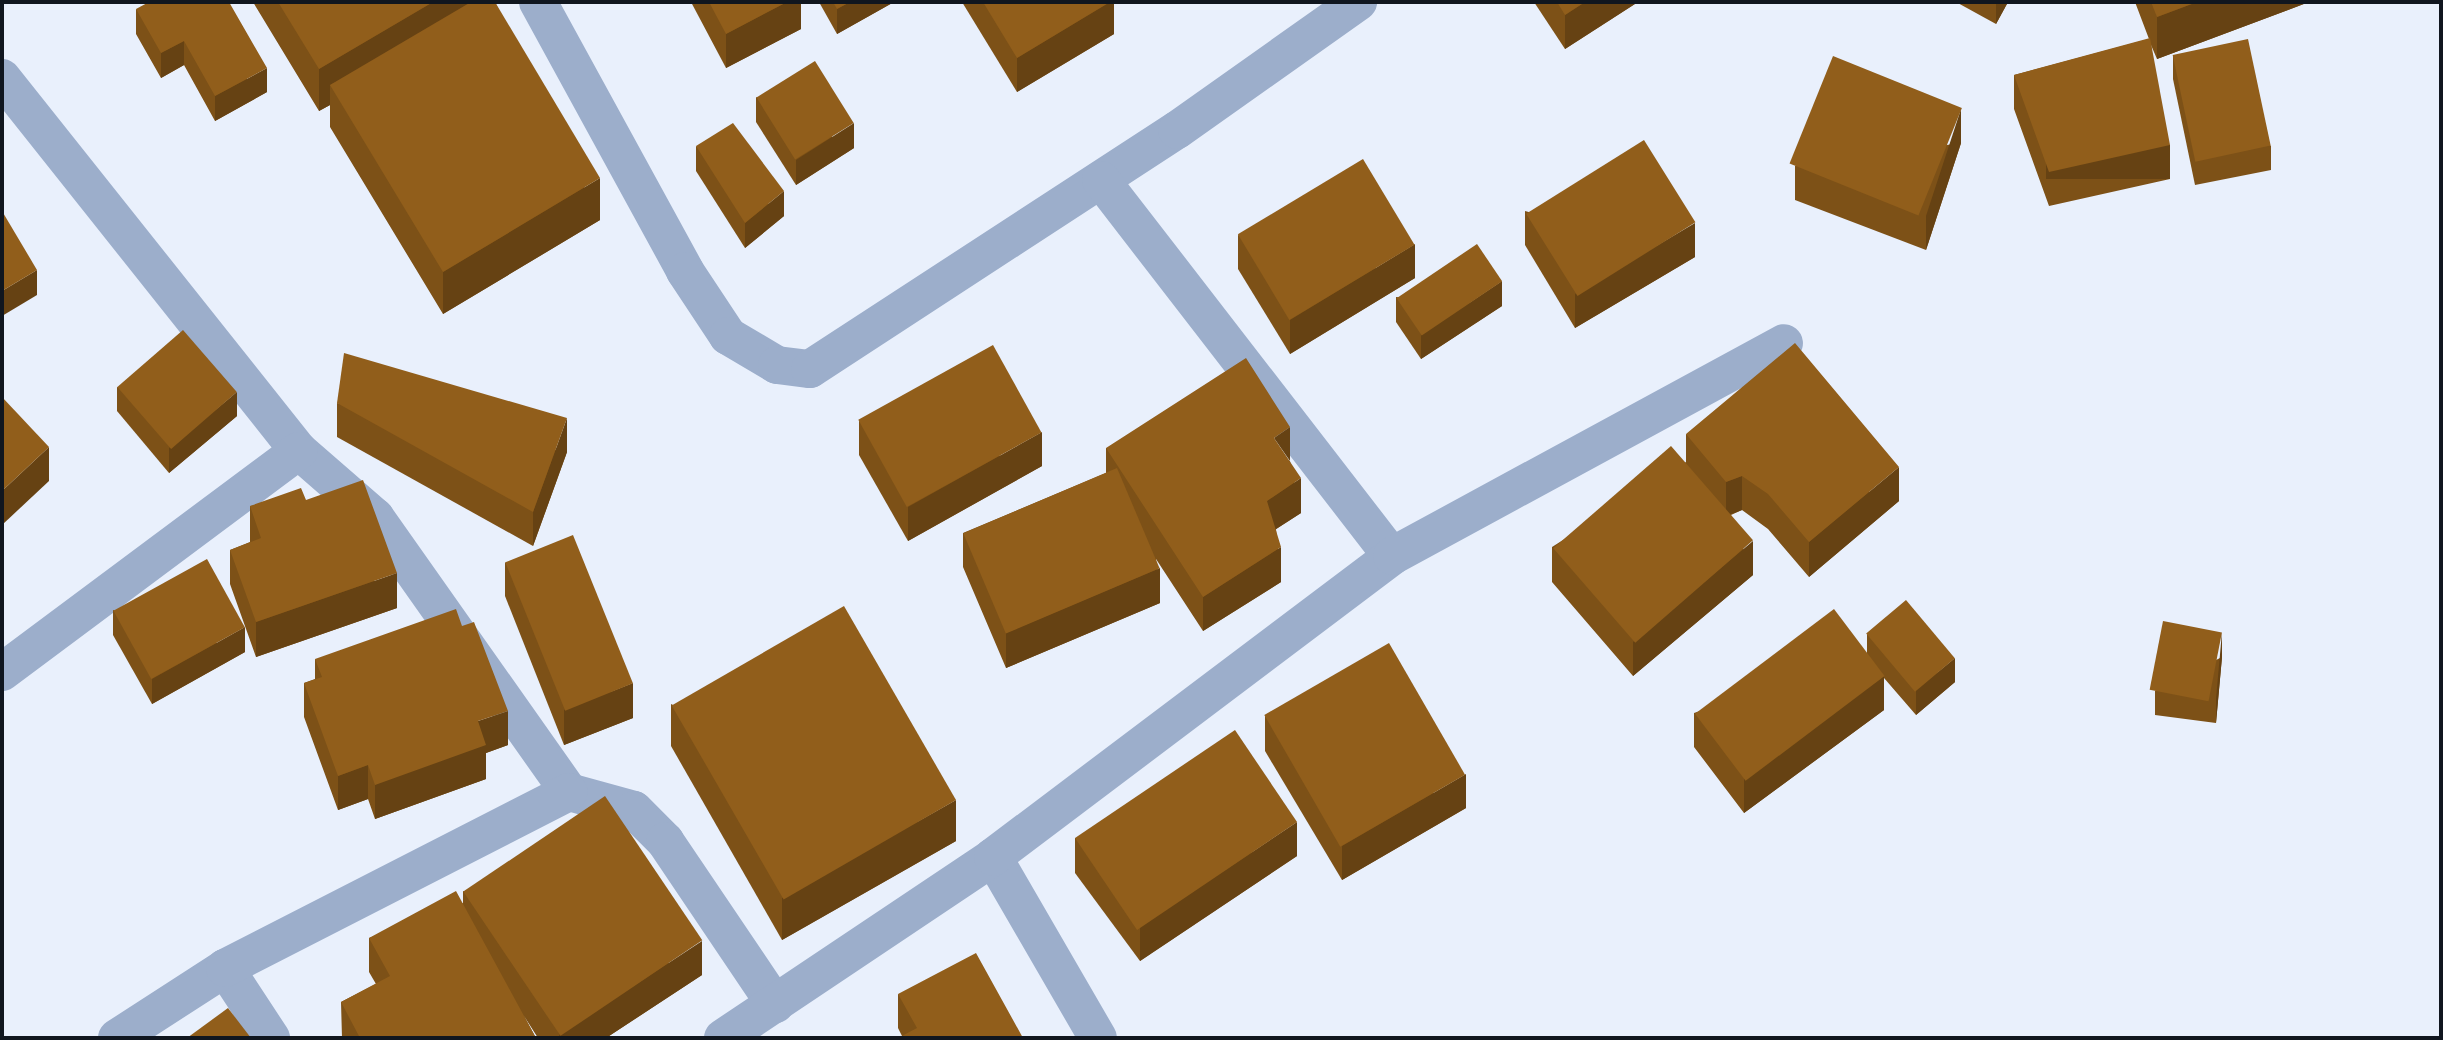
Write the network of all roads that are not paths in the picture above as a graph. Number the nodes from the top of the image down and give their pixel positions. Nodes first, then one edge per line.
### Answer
1 (538, 2) edge
2 (1358, 2) edge
3 (2, 78) edge
4 (1101, 180) junction
5 (1784, 343) dead end
6 (299, 452) junction
7 (1392, 556) junction
8 (2, 672) edge
9 (569, 792) junction
10 (993, 857) junction
11 (225, 968) junction
12 (775, 1004) junction
13 (117, 1038) edge
14 (271, 1038) edge
15 (723, 1038) edge
16 (1098, 1038) edge

1 - 4 street
2 - 4 street
3 - 6 street
4 - 7 street
5 - 7 street
6 - 8 street
6 - 9 street
7 - 10 street
9 - 11 street
9 - 12 street
10 - 12 street
10 - 16 street
11 - 13 street
11 - 14 street
12 - 15 street

